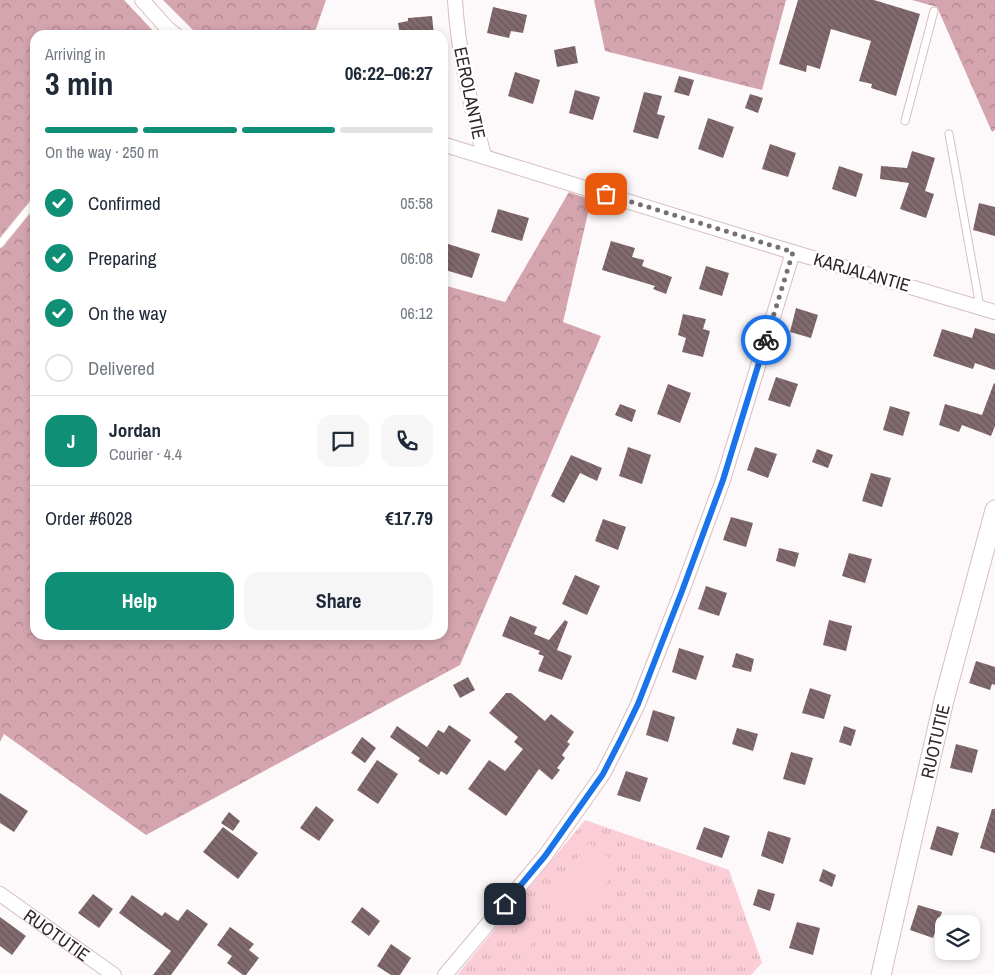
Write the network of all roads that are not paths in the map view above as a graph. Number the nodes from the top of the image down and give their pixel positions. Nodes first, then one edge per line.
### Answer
1 (142, 0) edge
2 (455, 0) edge
3 (934, 11) dead end
4 (166, 30) edge
5 (905, 121) dead end
6 (949, 134) dead end
7 (448, 146) edge
8 (484, 156) junction
9 (30, 207) edge
10 (0, 244) edge
11 (793, 252) junction
12 (980, 307) junction
13 (995, 312) edge
14 (995, 510) edge
15 (0, 894) edge
16 (114, 975) edge
17 (445, 975) edge
18 (881, 975) edge

1 - 4 street
2 - 8 street, EEROLANTIE
3 - 5 lane
6 - 12 lane
7 - 8 street, KARJALANTIE
8 - 11 street, KARJALANTIE
9 - 10 lane
11 - 12 street, KARJALANTIE
11 - 17 street
12 - 13 street, KARJALANTIE
14 - 18 street, RUOTUTIE
15 - 16 street, RUOTUTIE

